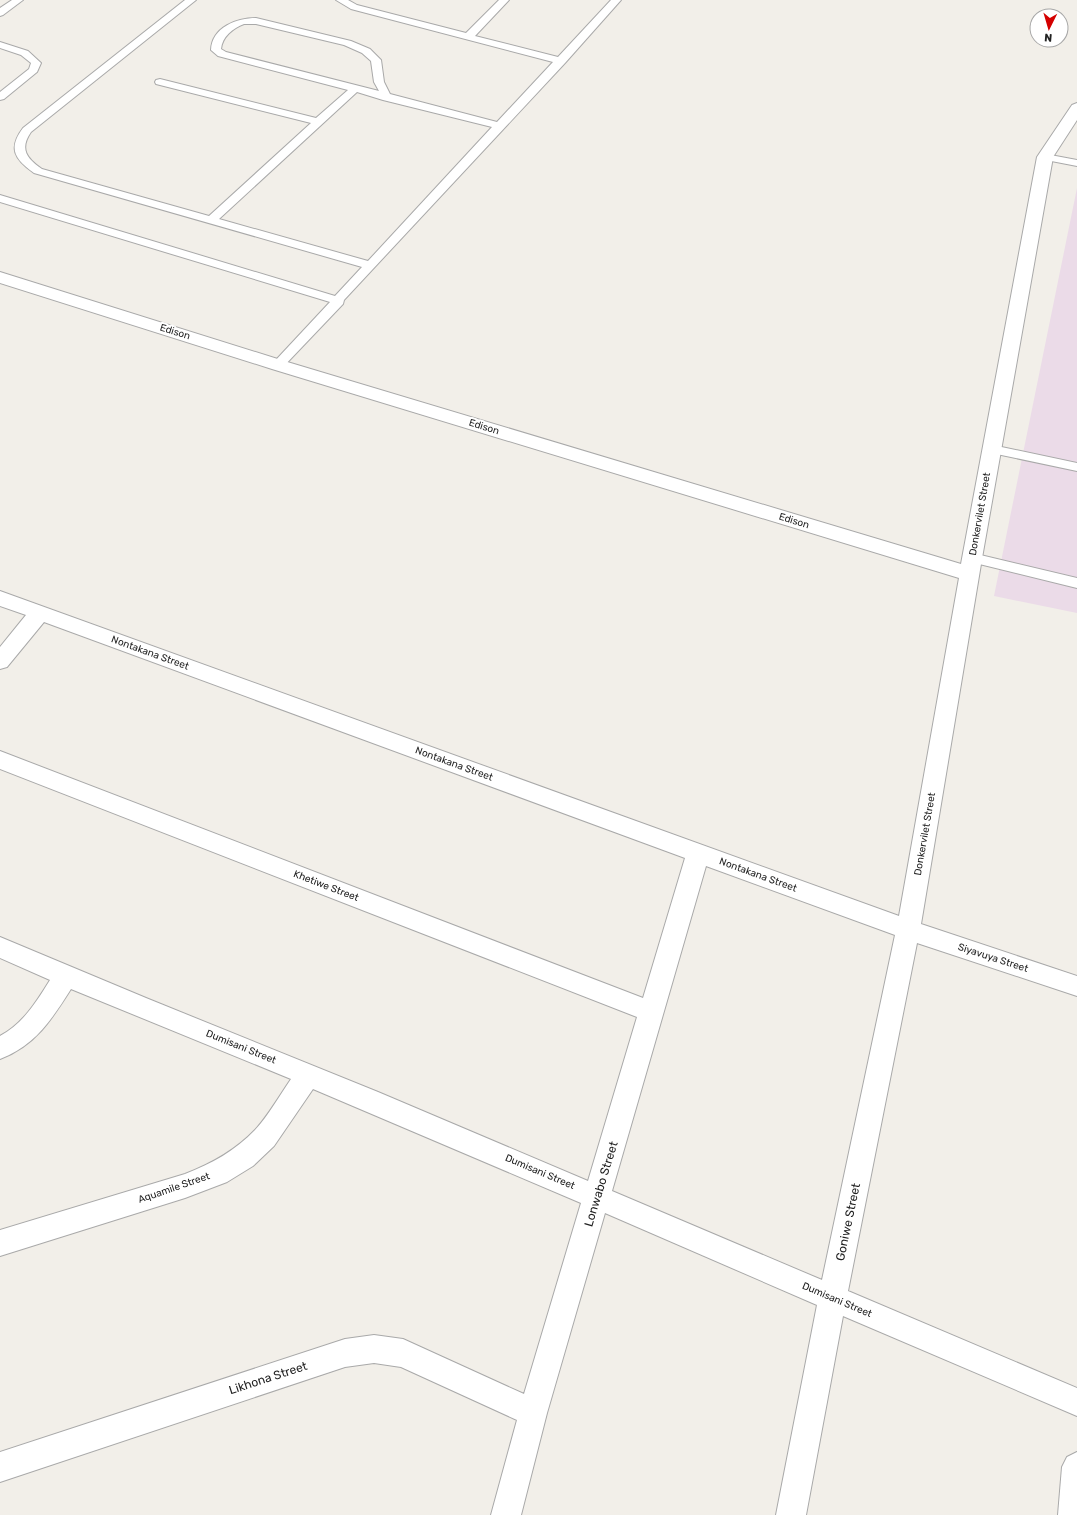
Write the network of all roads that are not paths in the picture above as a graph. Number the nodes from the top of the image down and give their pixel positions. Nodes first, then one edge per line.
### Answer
1 (18, 0) edge
2 (190, 0) edge
3 (341, 0) edge
4 (504, 0) edge
5 (616, 0) edge
6 (0, 13) edge
7 (468, 37) junction
8 (0, 45) edge
9 (561, 61) junction
10 (160, 82) dead end
11 (356, 89) junction
12 (0, 97) edge
13 (387, 98) junction
14 (1077, 108) edge
15 (318, 122) junction
16 (500, 126) junction
17 (1045, 157) junction
18 (1077, 163) edge
19 (0, 198) edge
20 (212, 221) junction
21 (371, 266) junction
22 (0, 277) edge
23 (339, 301) junction
24 (278, 365) junction
25 (992, 449) junction
26 (1077, 467) edge
27 (971, 566) junction
28 (1077, 582) edge
29 (0, 598) edge
30 (40, 613) junction
31 (0, 661) edge
32 (0, 760) edge
33 (698, 853) junction
34 (908, 930) junction
35 (0, 947) edge
36 (65, 977) junction
37 (1077, 986) edge
38 (652, 1012) junction
39 (0, 1048) edge
40 (308, 1075) junction
41 (597, 1196) junction
42 (0, 1242) edge
43 (832, 1299) junction
44 (1077, 1402) edge
45 (533, 1413) junction
46 (0, 1467) edge
47 (1077, 1467) edge
48 (506, 1515) edge
49 (791, 1515) edge
50 (1073, 1515) edge

1 - 6 lane
2 - 20 lane
3 - 7 lane
4 - 7 lane
5 - 9 lane
7 - 9 lane
8 - 12 lane
9 - 16 lane
10 - 15 lane
11 - 13 lane
11 - 13 lane
11 - 15 lane
13 - 16 lane
14 - 17 street, Donkervilet Street
15 - 20 lane
16 - 21 lane
17 - 18 lane
17 - 25 street, Donkervilet Street
19 - 23 lane
20 - 21 lane
21 - 23 lane
22 - 24 street, Edison
23 - 24 lane
24 - 27 street, Edison
25 - 26 lane
25 - 27 street, Donkervilet Street
27 - 28 lane
27 - 34 street, Donkervilet Street
29 - 30 street, Nontakana Street
30 - 31 street
30 - 33 street, Nontakana Street
32 - 38 street, Khetiwe Street
33 - 34 street, Nontakana Street
33 - 38 street, Lonwabo Street
34 - 37 street, Siyavuya Street
34 - 43 street, Goniwe Street
35 - 36 street, Dumisani Street
36 - 39 street
36 - 40 street, Dumisani Street
38 - 41 street, Lonwabo Street
40 - 41 street, Dumisani Street
40 - 42 street, Aquamile Street
41 - 43 street, Dumisani Street
41 - 45 street, Lonwabo Street
43 - 44 street, Dumisani Street
43 - 49 street, Goniwe Street
45 - 46 street, Likhona Street
45 - 48 street, Lonwabo Street
47 - 50 street

